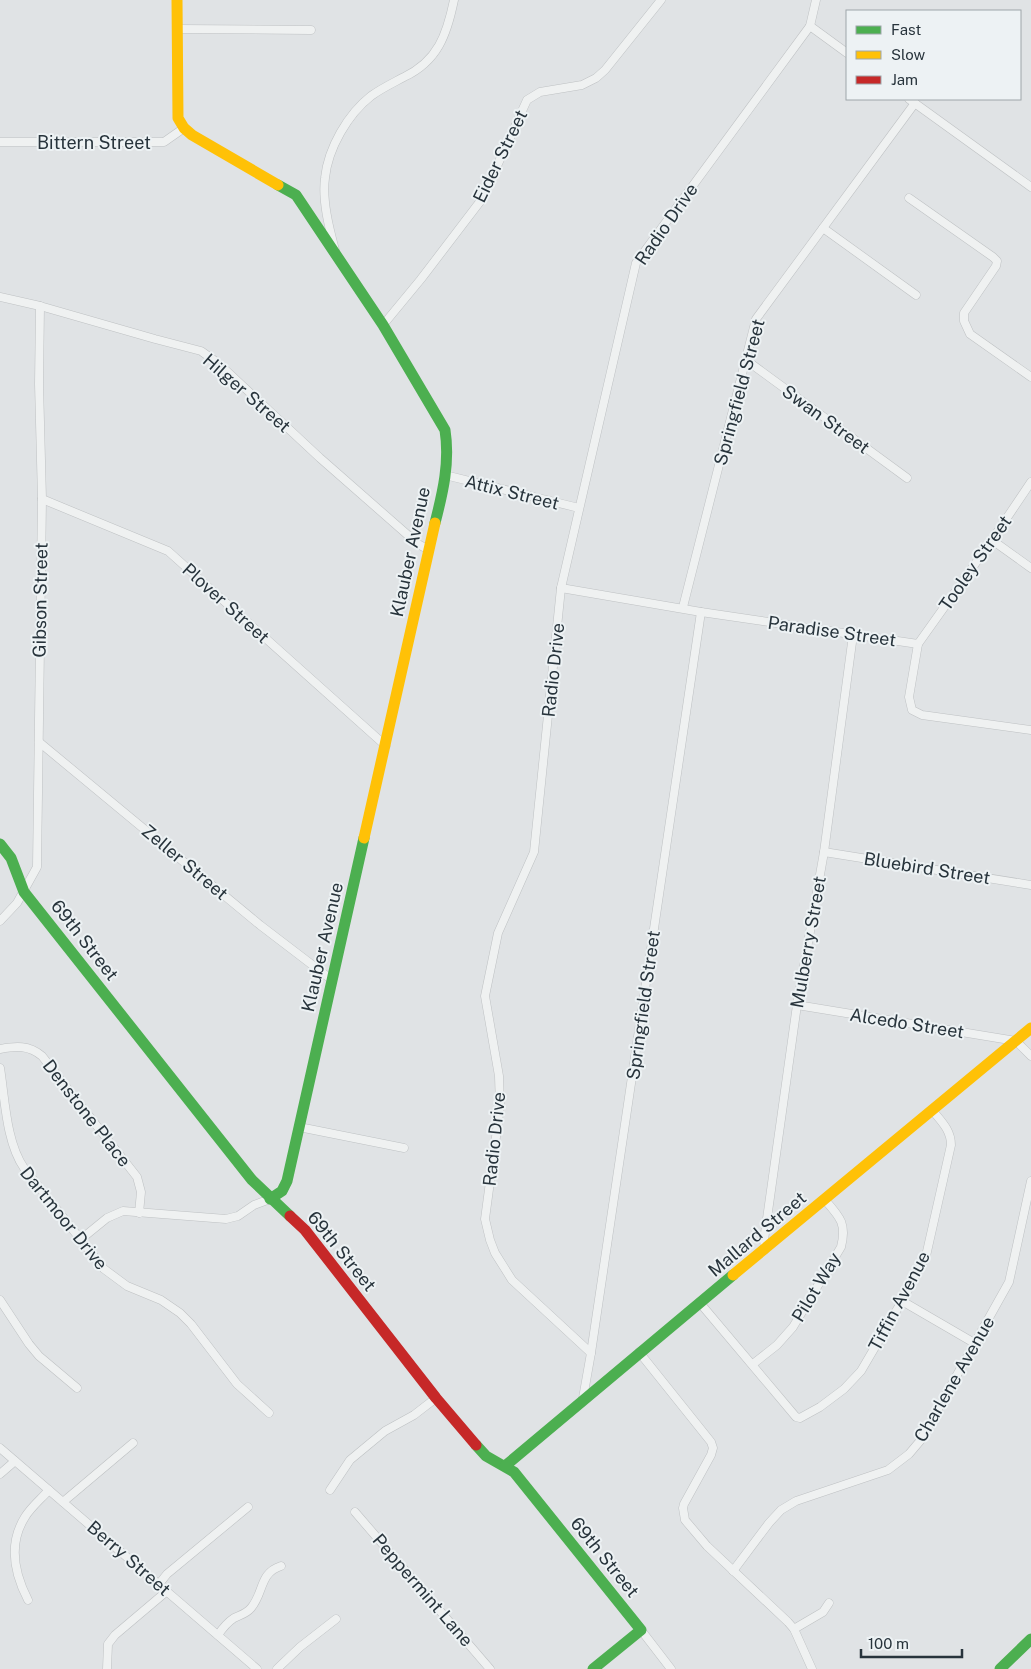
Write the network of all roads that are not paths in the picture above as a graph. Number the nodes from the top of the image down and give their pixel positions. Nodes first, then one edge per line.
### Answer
1 (178, 0) edge
2 (454, 0) edge
3 (661, 0) edge
4 (816, 0) edge
5 (810, 26) junction
6 (178, 29) junction
7 (311, 30) dead end
8 (846, 52) edge
9 (912, 101) edge
10 (184, 128) junction
11 (0, 142) edge
12 (1031, 187) edge
13 (909, 198) dead end
14 (823, 228) junction
15 (343, 264) junction
16 (916, 295) dead end
17 (0, 297) edge
18 (40, 306) junction
19 (383, 325) junction
20 (746, 360) junction
21 (1031, 377) edge
22 (445, 475) junction
23 (907, 478) dead end
24 (1031, 482) edge
25 (42, 499) junction
26 (579, 508) junction
27 (992, 540) junction
28 (429, 550) junction
29 (1031, 568) edge
30 (561, 588) junction
31 (683, 608) junction
32 (701, 612) junction
33 (853, 635) junction
34 (918, 644) junction
35 (1031, 730) edge
36 (39, 742) junction
37 (386, 746) junction
38 (0, 844) edge
39 (824, 852) junction
40 (1031, 885) edge
41 (24, 892) junction
42 (0, 921) edge
43 (332, 980) junction
44 (797, 1005) junction
45 (1031, 1028) edge
46 (1016, 1041) junction
47 (0, 1049) edge
48 (1031, 1056) edge
49 (0, 1068) edge
50 (932, 1110) junction
51 (299, 1127) junction
52 (404, 1148) dead end
53 (1031, 1181) edge
54 (270, 1199) junction
55 (825, 1200) junction
56 (139, 1213) junction
57 (80, 1240) junction
58 (765, 1250) junction
59 (0, 1300) edge
60 (902, 1301) junction
61 (700, 1303) junction
62 (976, 1344) junction
63 (639, 1352) junction
64 (591, 1353) junction
65 (753, 1364) junction
66 (77, 1388) dead end
67 (436, 1398) junction
68 (583, 1398) junction
69 (269, 1414) dead end
70 (134, 1443) dead end
71 (0, 1448) edge
72 (15, 1461) junction
73 (505, 1466) junction
74 (0, 1474) edge
75 (49, 1490) junction
76 (330, 1490) dead end
77 (63, 1502) junction
78 (248, 1507) dead end
79 (355, 1512) dead end
80 (281, 1566) dead end
81 (733, 1570) junction
82 (159, 1584) junction
83 (167, 1591) junction
84 (28, 1600) dead end
85 (829, 1603) dead end
86 (336, 1619) dead end
87 (794, 1629) junction
88 (641, 1630) junction
89 (218, 1635) junction
90 (1031, 1639) edge
91 (107, 1669) edge
92 (257, 1669) edge
93 (277, 1669) edge
94 (490, 1669) edge
95 (593, 1669) edge
96 (671, 1669) edge
97 (812, 1669) edge
98 (1000, 1669) edge

1 - 6 street
2 - 15 street
3 - 19 street, Eider Street
4 - 5 street, Radio Drive
5 - 8 street
5 - 26 street, Radio Drive
6 - 7 street
6 - 10 street
9 - 12 street
9 - 14 street, Springfield Street
10 - 11 street, Bittern Street
10 - 15 street, Klauber Avenue
13 - 21 street
14 - 16 street
14 - 20 street, Springfield Street
15 - 19 street, Klauber Avenue
17 - 18 street, Hilger Street
18 - 25 street, Gibson Street
18 - 28 street, Hilger Street
19 - 22 street, Klauber Avenue
20 - 23 street, Swan Street
20 - 31 street, Springfield Street
22 - 26 street, Attix Street
22 - 28 street, Klauber Avenue
24 - 27 street, Tooley Street
25 - 36 street, Gibson Street
25 - 37 street, Plover Street
26 - 30 street, Radio Drive
27 - 29 street
27 - 34 street, Tooley Street
28 - 37 street, Klauber Avenue
30 - 31 street, Paradise Street
30 - 64 street, Radio Drive
31 - 32 street, Paradise Street
32 - 33 street, Paradise Street
32 - 64 street, Springfield Street
33 - 34 street, Paradise Street
33 - 39 street, Mulberry Street
34 - 35 street, Paradise Street
36 - 41 street, Gibson Street
36 - 43 street, Zeller Street
37 - 43 street, Klauber Avenue
38 - 41 street, 69th Street
39 - 40 street, Bluebird Street
39 - 44 street, Mulberry Street
41 - 42 street
41 - 54 street, 69th Street
43 - 51 street, Klauber Avenue
44 - 46 street, Alcedo Street
44 - 58 street, Mulberry Street
45 - 46 street, Mallard Street
46 - 48 street
46 - 50 street, Mallard Street
47 - 56 street, Denstone Place
49 - 57 street, Dartmoor Drive
50 - 55 street, Mallard Street
50 - 60 street, Tiffin Avenue
51 - 52 street
51 - 54 street, Klauber Avenue
53 - 62 street, Charlene Avenue
54 - 56 street
54 - 67 street, 69th Street
55 - 58 street, Mallard Street
55 - 65 street, Pilot Way
56 - 57 street
57 - 69 street, Dartmoor Drive
58 - 61 street, Mallard Street
59 - 66 street
60 - 62 street
60 - 65 street, Tiffin Avenue
61 - 63 street, Mallard Street
61 - 65 street
62 - 81 street, Charlene Avenue
63 - 68 street, Mallard Street
63 - 81 street
64 - 68 street, Springfield Street
67 - 73 street, 69th Street
67 - 76 street
68 - 73 street, Mallard Street
70 - 77 street
71 - 72 street, Berry Street
72 - 74 street
72 - 75 street, Berry Street
73 - 88 street, 69th Street
75 - 77 street, Berry Street
75 - 84 street
77 - 82 street, Berry Street
78 - 82 street
79 - 94 street, Peppermint Lane
80 - 89 street
81 - 87 street
82 - 83 street, Berry Street
83 - 89 street, Berry Street
83 - 91 street
85 - 87 street
86 - 93 street
87 - 97 street
88 - 95 street
88 - 96 street, 69th Street
89 - 92 street, Berry Street
90 - 98 street

